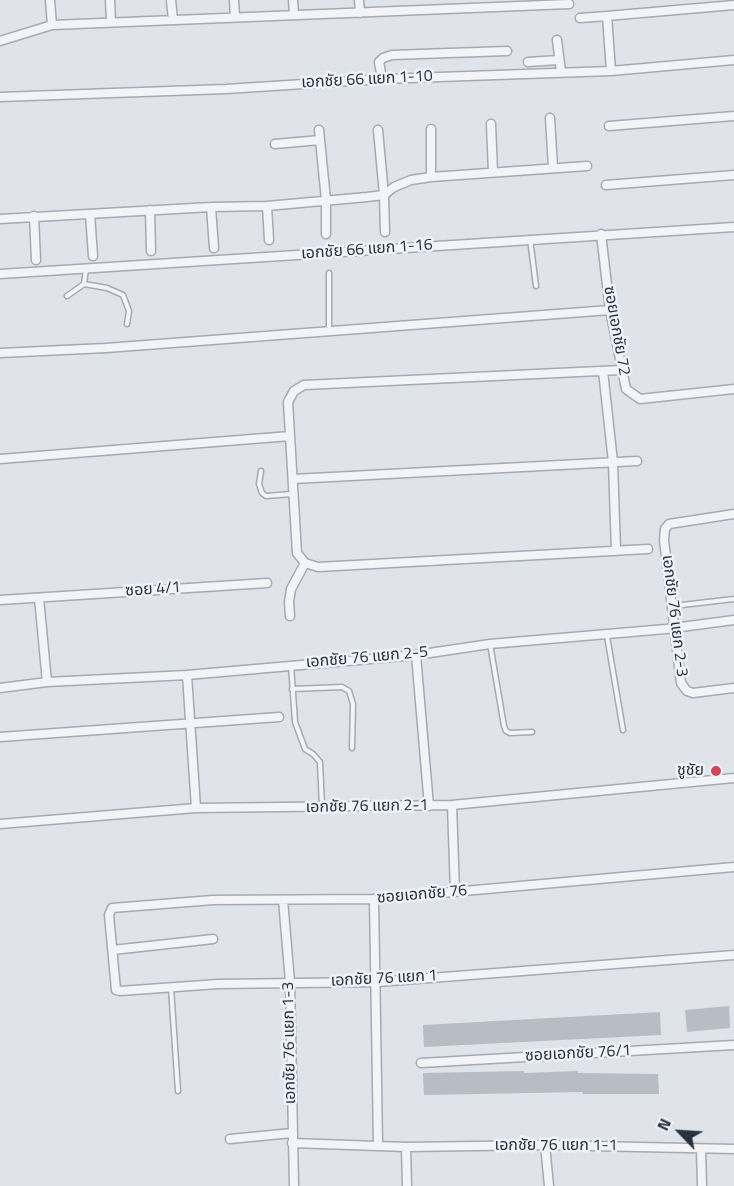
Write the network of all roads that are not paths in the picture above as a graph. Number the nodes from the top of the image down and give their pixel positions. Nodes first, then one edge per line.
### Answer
1 (50, 0) edge
2 (110, 0) edge
3 (171, 0) edge
4 (234, 0) edge
5 (292, 0) edge
6 (359, 0) edge
7 (569, 4) dead end
8 (734, 5) edge
9 (360, 13) junction
10 (294, 15) junction
11 (607, 16) junction
12 (236, 17) junction
13 (580, 18) dead end
14 (173, 20) junction
15 (111, 22) junction
16 (52, 25) junction
17 (557, 40) dead end
18 (0, 41) edge
19 (507, 51) dead end
20 (560, 60) junction
21 (734, 60) edge
22 (528, 62) dead end
23 (611, 71) junction
24 (561, 72) junction
25 (382, 79) junction
26 (0, 97) edge
27 (734, 116) edge
28 (550, 118) dead end
29 (491, 124) dead end
30 (609, 126) dead end
31 (431, 129) dead end
32 (320, 130) dead end
33 (378, 130) dead end
34 (320, 140) junction
35 (275, 144) dead end
36 (586, 166) dead end
37 (553, 168) junction
38 (493, 172) junction
39 (734, 175) edge
40 (431, 177) junction
41 (606, 185) dead end
42 (384, 195) junction
43 (326, 200) junction
44 (267, 206) junction
45 (211, 207) junction
46 (150, 210) junction
47 (90, 214) junction
48 (34, 216) junction
49 (0, 219) edge
50 (734, 227) edge
51 (385, 232) dead end
52 (326, 234) dead end
53 (602, 234) junction
54 (269, 240) dead end
55 (530, 240) junction
56 (214, 248) dead end
57 (150, 251) dead end
58 (93, 256) dead end
59 (36, 260) dead end
60 (86, 268) junction
61 (0, 273) edge
62 (328, 273) dead end
63 (84, 284) junction
64 (536, 286) dead end
65 (67, 296) dead end
66 (610, 310) junction
67 (127, 324) dead end
68 (329, 332) junction
69 (0, 352) edge
70 (621, 370) junction
71 (603, 371) junction
72 (734, 389) edge
73 (290, 436) junction
74 (0, 459) edge
75 (637, 461) dead end
76 (613, 462) junction
77 (261, 471) dead end
78 (293, 479) junction
79 (294, 494) junction
80 (734, 514) edge
81 (648, 549) dead end
82 (616, 551) junction
83 (305, 563) junction
84 (267, 583) dead end
85 (39, 598) junction
86 (734, 599) edge
87 (0, 600) edge
88 (673, 606) junction
89 (290, 616) dead end
90 (734, 620) edge
91 (675, 628) junction
92 (607, 634) junction
93 (490, 644) junction
94 (416, 655) junction
95 (291, 665) junction
96 (187, 675) junction
97 (47, 682) junction
98 (0, 688) edge
99 (734, 688) edge
100 (292, 689) junction
101 (279, 717) dead end
102 (192, 722) junction
103 (623, 730) dead end
104 (532, 732) dead end
105 (0, 737) edge
106 (352, 748) dead end
107 (734, 778) edge
108 (429, 806) junction
109 (452, 806) junction
110 (322, 807) junction
111 (196, 808) junction
112 (0, 824) edge
113 (734, 867) edge
114 (455, 892) junction
115 (374, 899) junction
116 (283, 900) junction
117 (110, 909) joint
118 (213, 939) dead end
119 (113, 950) junction
120 (734, 955) edge
121 (290, 982) junction
122 (377, 982) junction
123 (171, 987) junction
124 (734, 1045) edge
125 (421, 1063) dead end
126 (178, 1091) dead end
127 (292, 1138) junction
128 (230, 1139) dead end
129 (378, 1144) junction
130 (545, 1145) junction
131 (406, 1147) junction
132 (701, 1149) junction
133 (734, 1149) edge
134 (294, 1186) edge
135 (407, 1186) edge
136 (549, 1186) edge
137 (702, 1186) edge

1 - 16 street
2 - 15 street
3 - 14 street
4 - 12 street
5 - 10 street
6 - 9 street
7 - 9 street
8 - 11 street
9 - 10 street
10 - 12 street
11 - 13 street
11 - 23 street
12 - 14 street
14 - 15 street
15 - 16 street
16 - 18 street
17 - 20 street
19 - 25 street
20 - 22 street
20 - 24 street
21 - 23 street, เอกชัย 66 แยก 1-10
23 - 24 street, เอกชัย 66 แยก 1-10
24 - 25 street, เอกชัย 66 แยก 1-10
25 - 26 street, เอกชัย 66 แยก 1-10
27 - 30 street
28 - 37 street
29 - 38 street
31 - 40 street
32 - 34 street
33 - 42 street
34 - 35 street
34 - 43 street
36 - 37 street
37 - 38 street
38 - 40 street
39 - 41 street
40 - 42 street
42 - 43 street
42 - 51 street
43 - 44 street
43 - 52 street
44 - 45 street
44 - 54 street
45 - 46 street
45 - 56 street
46 - 47 street
46 - 57 street
47 - 48 street
47 - 58 street
48 - 49 street
48 - 59 street
50 - 53 street, เอกชัย 66 แยก 1-16
53 - 55 street, เอกชัย 66 แยก 1-16
53 - 66 street, ซอยเอกชัย 72
55 - 60 street, เอกชัย 66 แยก 1-16
55 - 64 lane
60 - 61 street, เอกชัย 66 แยก 1-16
60 - 63 lane
62 - 68 lane
63 - 65 lane
63 - 67 lane
66 - 68 street
66 - 70 street, ซอยเอกชัย 72
68 - 69 street
70 - 71 street
70 - 72 street, ซอยเอกชัย 72
71 - 73 street
71 - 76 street
73 - 74 street
73 - 78 street
75 - 76 street
76 - 78 street
76 - 82 street
77 - 79 lane
78 - 79 street
79 - 83 street
80 - 88 street, เอกชัย 76 แยก 2-3
81 - 82 street
82 - 83 street
83 - 89 street
84 - 85 street, ซอย 4/1
85 - 87 street, ซอย 4/1
85 - 97 street
86 - 88 lane
88 - 91 street, เอกชัย 76 แยก 2-3
90 - 91 street, เอกชัย 76 แยก 2-5
91 - 92 street, เอกชัย 76 แยก 2-5
91 - 99 street, เอกชัย 76 แยก 2-3
92 - 93 street, เอกชัย 76 แยก 2-5
92 - 103 lane
93 - 94 street, เอกชัย 76 แยก 2-5
93 - 104 lane
94 - 95 street, เอกชัย 76 แยก 2-5
94 - 108 street
95 - 96 street, เอกชัย 76 แยก 2-5
95 - 100 lane
96 - 97 street, เอกชัย 76 แยก 2-5
96 - 102 street
97 - 98 street, เอกชัย 76 แยก 2-5
100 - 106 lane
100 - 110 lane
101 - 102 street
102 - 105 street
102 - 111 street
107 - 109 street, เอกชัย 76 แยก 2-1
108 - 109 street, เอกชัย 76 แยก 2-1
108 - 110 street, เอกชัย 76 แยก 2-1
109 - 114 street
110 - 111 street, เอกชัย 76 แยก 2-1
111 - 112 street, เอกชัย 76 แยก 2-1
113 - 114 street, ซอยเอกชัย 76
114 - 115 street, ซอยเอกชัย 76
115 - 116 street, ซอยเอกชัย 76
115 - 122 street
116 - 117 street, ซอยเอกชัย 76
116 - 121 street, เอกชัย 76 แยก 1-3
117 - 119 street, เอกชัย 76 แยก 1
118 - 119 street
119 - 123 street, เอกชัย 76 แยก 1
120 - 122 street, เอกชัย 76 แยก 1
121 - 122 street, เอกชัย 76 แยก 1
121 - 123 street, เอกชัย 76 แยก 1
121 - 127 street, เอกชัย 76 แยก 1-3
122 - 129 street
123 - 126 lane
124 - 125 street, ซอยเอกชัย 76/1
127 - 128 street, เอกชัย 76 แยก 1-1
127 - 129 street, เอกชัย 76 แยก 1-1
127 - 134 street, เอกชัย 76 แยก 1-3
129 - 131 street, เอกชัย 76 แยก 1-1
130 - 131 street, เอกชัย 76 แยก 1-1
130 - 132 street, เอกชัย 76 แยก 1-1
130 - 136 street
131 - 135 street
132 - 133 street, เอกชัย 76 แยก 1-1
132 - 137 street

